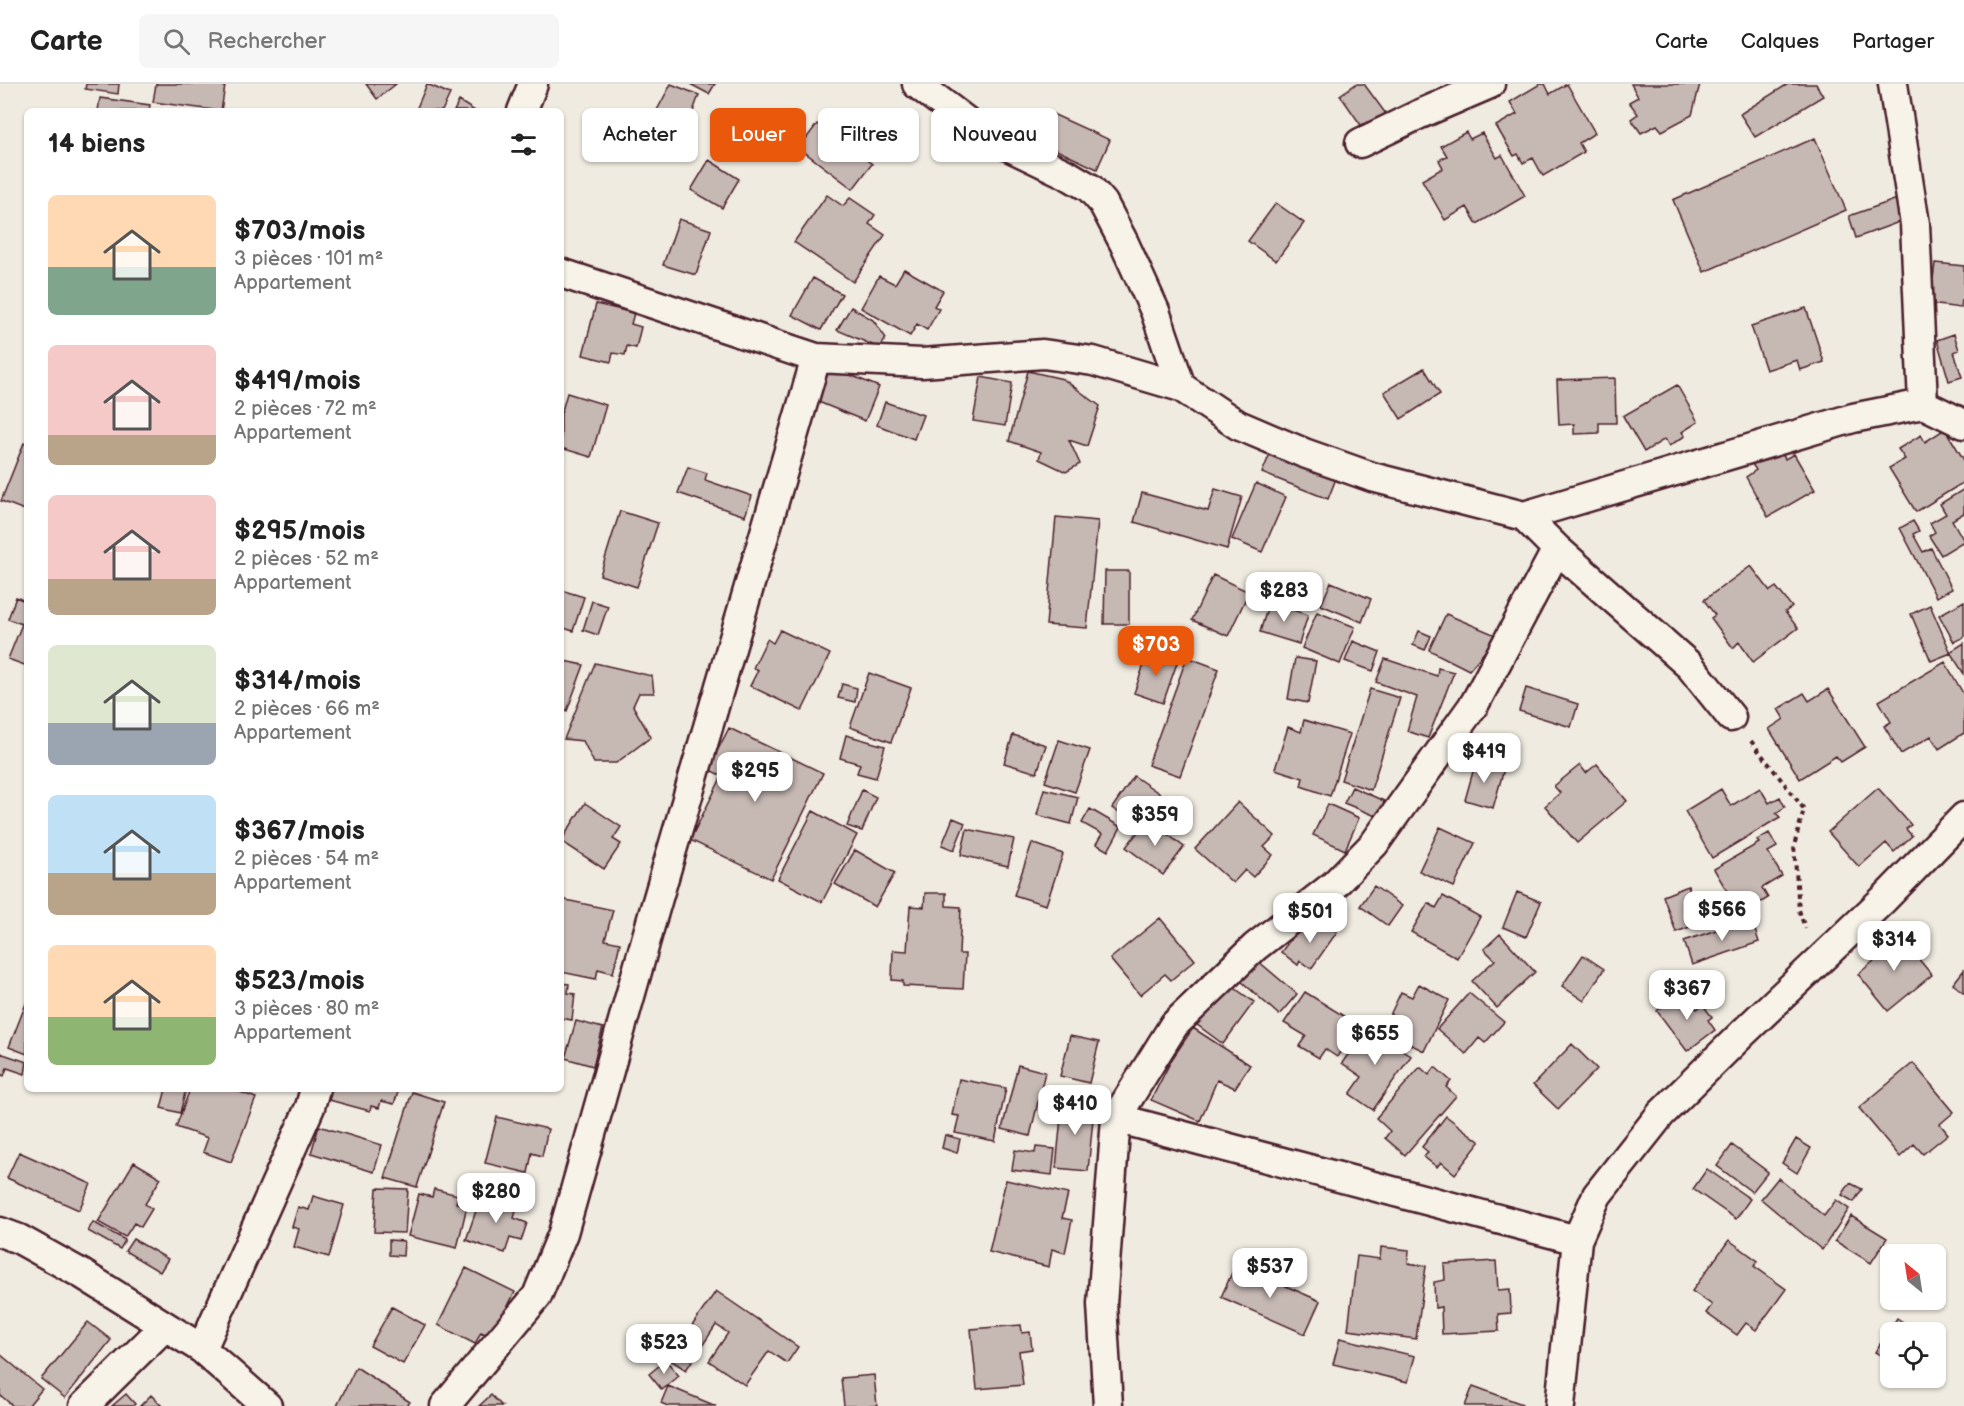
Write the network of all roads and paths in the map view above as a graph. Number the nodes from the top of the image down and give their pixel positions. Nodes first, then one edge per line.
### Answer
1 (533, 84) edge
2 (917, 84) edge
3 (1490, 84) edge
4 (1893, 84) edge
5 (523, 108) edge
6 (1360, 143) dead end
7 (564, 274) edge
8 (816, 358) junction
9 (1181, 387) junction
10 (1923, 404) junction
11 (1964, 424) edge
12 (1524, 516) junction
13 (1557, 549) junction
14 (1731, 717) joint
15 (1964, 817) edge
16 (1817, 963) junction
17 (314, 1092) edge
18 (1116, 1118) junction
19 (0, 1232) edge
20 (1577, 1240) junction
21 (165, 1326) junction
22 (202, 1349) junction
23 (84, 1406) edge
24 (267, 1406) edge
25 (445, 1406) edge
26 (1108, 1406) edge
27 (1560, 1406) edge

1 - 5 street
2 - 9 street
3 - 6 street
4 - 10 street
7 - 8 street
8 - 9 street
8 - 25 street
9 - 12 street
10 - 11 street
10 - 12 street
12 - 13 street
13 - 14 street
13 - 18 street
14 - 16 path
15 - 16 street
16 - 20 street
17 - 22 street
18 - 20 street
18 - 26 street
19 - 21 street
20 - 27 street
21 - 22 street
21 - 23 street
22 - 24 street

